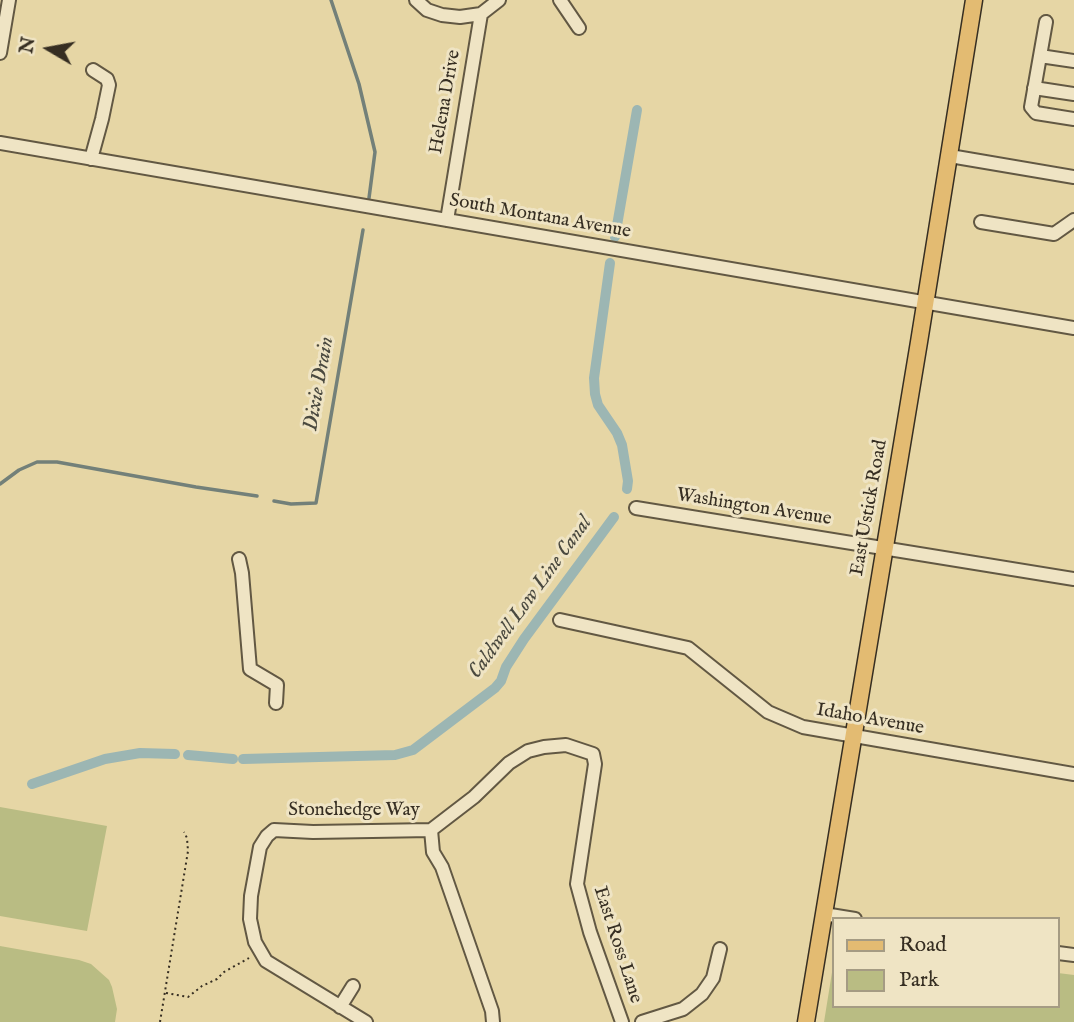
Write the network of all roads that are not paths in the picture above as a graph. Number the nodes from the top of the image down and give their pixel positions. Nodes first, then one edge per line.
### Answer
1 (9, 0) edge
2 (416, 0) edge
3 (499, 0) edge
4 (560, 0) edge
5 (974, 0) edge
6 (481, 14) junction
7 (1046, 22) dead end
8 (579, 28) dead end
9 (0, 53) edge
10 (1040, 56) junction
11 (1074, 61) edge
12 (93, 70) dead end
13 (1034, 88) junction
14 (1074, 94) edge
15 (1074, 119) edge
16 (0, 143) edge
17 (950, 156) junction
18 (91, 159) junction
19 (1074, 177) edge
20 (447, 220) junction
21 (1074, 220) edge
22 (981, 222) dead end
23 (925, 302) junction
24 (1074, 328) edge
25 (636, 508) dead end
26 (884, 548) junction
27 (239, 559) dead end
28 (1074, 579) edge
29 (560, 620) dead end
30 (276, 703) dead end
31 (853, 737) junction
32 (593, 754) joint
33 (1074, 774) edge
34 (431, 830) junction
35 (824, 914) junction
36 (843, 917) edge
37 (720, 949) dead end
38 (353, 986) dead end
39 (340, 1007) junction
40 (366, 1022) edge
41 (493, 1022) edge
42 (622, 1022) edge
43 (642, 1022) edge
44 (806, 1022) edge

1 - 9 street
2 - 6 street
3 - 6 street
4 - 8 street
5 - 17 main road, East Ustick Road
6 - 20 street, Helena Drive
7 - 10 street
10 - 11 street
10 - 13 street
12 - 18 street
13 - 14 street
13 - 15 street
16 - 18 street, South Montana Avenue
17 - 19 street
17 - 23 main road, East Ustick Road
18 - 20 street, South Montana Avenue
20 - 23 street, South Montana Avenue
21 - 22 street
23 - 24 street, South Montana Avenue
23 - 26 main road, East Ustick Road
25 - 26 street, Washington Avenue
26 - 28 street, Washington Avenue
26 - 31 main road, East Ustick Road
27 - 30 street
29 - 31 street, Idaho Avenue
31 - 33 street, Idaho Avenue
31 - 35 main road, East Ustick Road
32 - 34 street, Stonehedge Way
32 - 42 street, East Ross Lane
34 - 39 street, Stonehedge Way
34 - 41 street
35 - 36 street
35 - 44 main road, East Ustick Road
37 - 43 street
38 - 39 street
39 - 40 street

